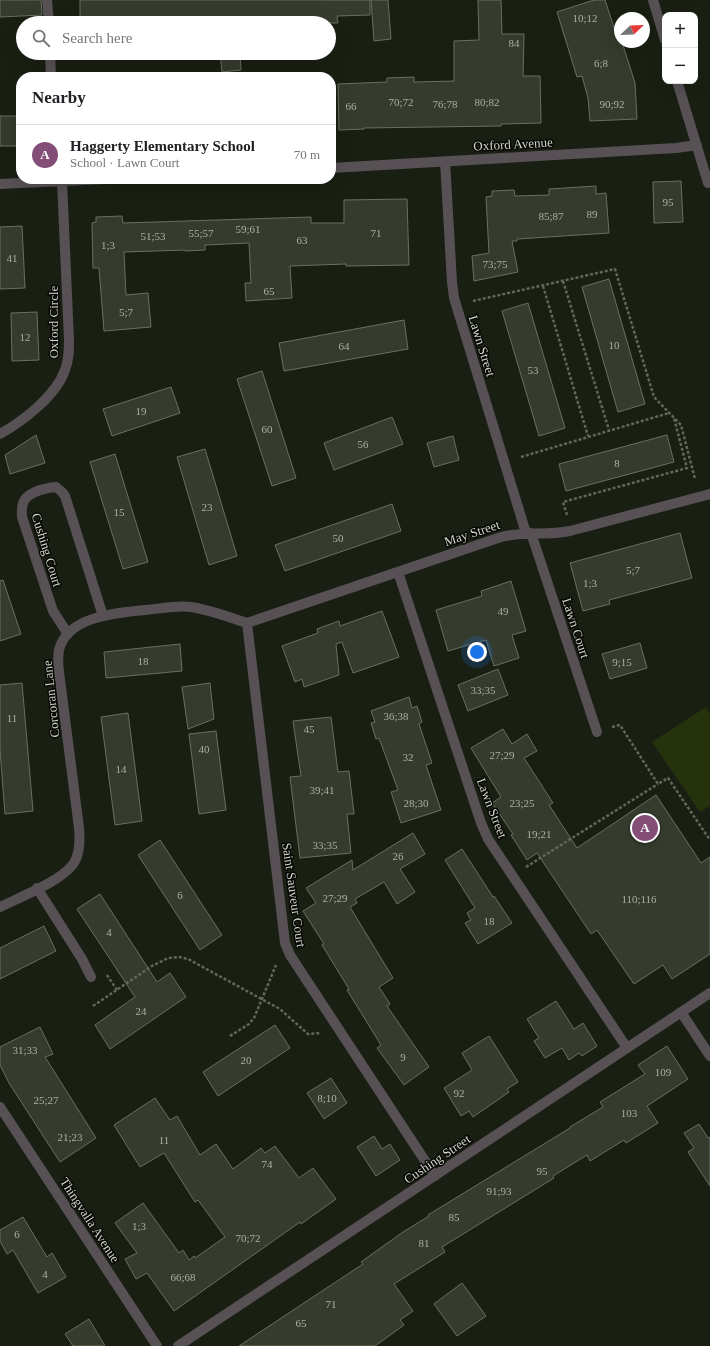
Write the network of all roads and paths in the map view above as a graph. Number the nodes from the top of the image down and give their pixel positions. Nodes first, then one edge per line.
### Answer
1 (47, 0) edge
2 (653, 0) edge
3 (48, 16) edge
4 (662, 30) edge
5 (50, 60) edge
6 (51, 72) edge
7 (678, 84) edge
8 (697, 145) junction
9 (445, 161) junction
10 (336, 168) edge
11 (708, 182) dead end
12 (16, 183) edge
13 (0, 184) edge
14 (58, 184) edge
15 (563, 281) junction
16 (543, 286) junction
17 (473, 301) dead end
18 (670, 413) junction
19 (674, 418) junction
20 (609, 430) junction
21 (0, 434) edge
22 (588, 436) junction
23 (521, 456) dead end
24 (695, 479) dead end
25 (710, 494) edge
26 (567, 515) dead end
27 (528, 533) junction
28 (398, 572) junction
29 (103, 616) junction
30 (247, 623) junction
31 (68, 634) junction
32 (596, 732) joint
33 (658, 784) junction
34 (710, 840) edge
35 (523, 869) dead end
36 (37, 888) junction
37 (0, 907) edge
38 (276, 965) dead end
39 (91, 977) dead end
40 (710, 993) edge
41 (262, 1000) junction
42 (93, 1006) dead end
43 (681, 1012) junction
44 (322, 1033) dead end
45 (230, 1036) dead end
46 (627, 1048) junction
47 (710, 1056) edge
48 (0, 1107) edge
49 (435, 1176) junction
50 (157, 1346) edge
51 (178, 1346) edge

1 - 3 street
2 - 4 street
5 - 6 street
7 - 8 street
8 - 9 street, Oxford Avenue
8 - 11 street
9 - 10 street, Oxford Avenue
9 - 27 street, Lawn Street
12 - 13 street
14 - 21 street, Oxford Circle
15 - 16 path
15 - 18 path
15 - 20 path
16 - 17 path
16 - 22 path
18 - 19 path
18 - 20 path
19 - 24 path
19 - 26 path
20 - 22 path
22 - 23 path
25 - 27 street, May Street
27 - 28 street, May Street
27 - 32 street, Lawn Court
28 - 30 street, May Street
28 - 46 street, Lawn Street
29 - 30 street, Corcoran Lane
29 - 31 street, Corcoran Lane
29 - 31 street, Cushing Court
30 - 49 street, Saint Sauveur Court
31 - 36 street, Corcoran Lane
32 - 33 path
33 - 34 path
33 - 35 path
36 - 37 street, Corcoran Lane
36 - 39 street
38 - 41 path
40 - 43 street, Cushing Street
41 - 42 path
41 - 44 path
41 - 45 path
43 - 46 street, Cushing Street
43 - 47 street
46 - 49 street, Cushing Street
48 - 50 street, Thingvalla Avenue
49 - 51 street, Cushing Street

